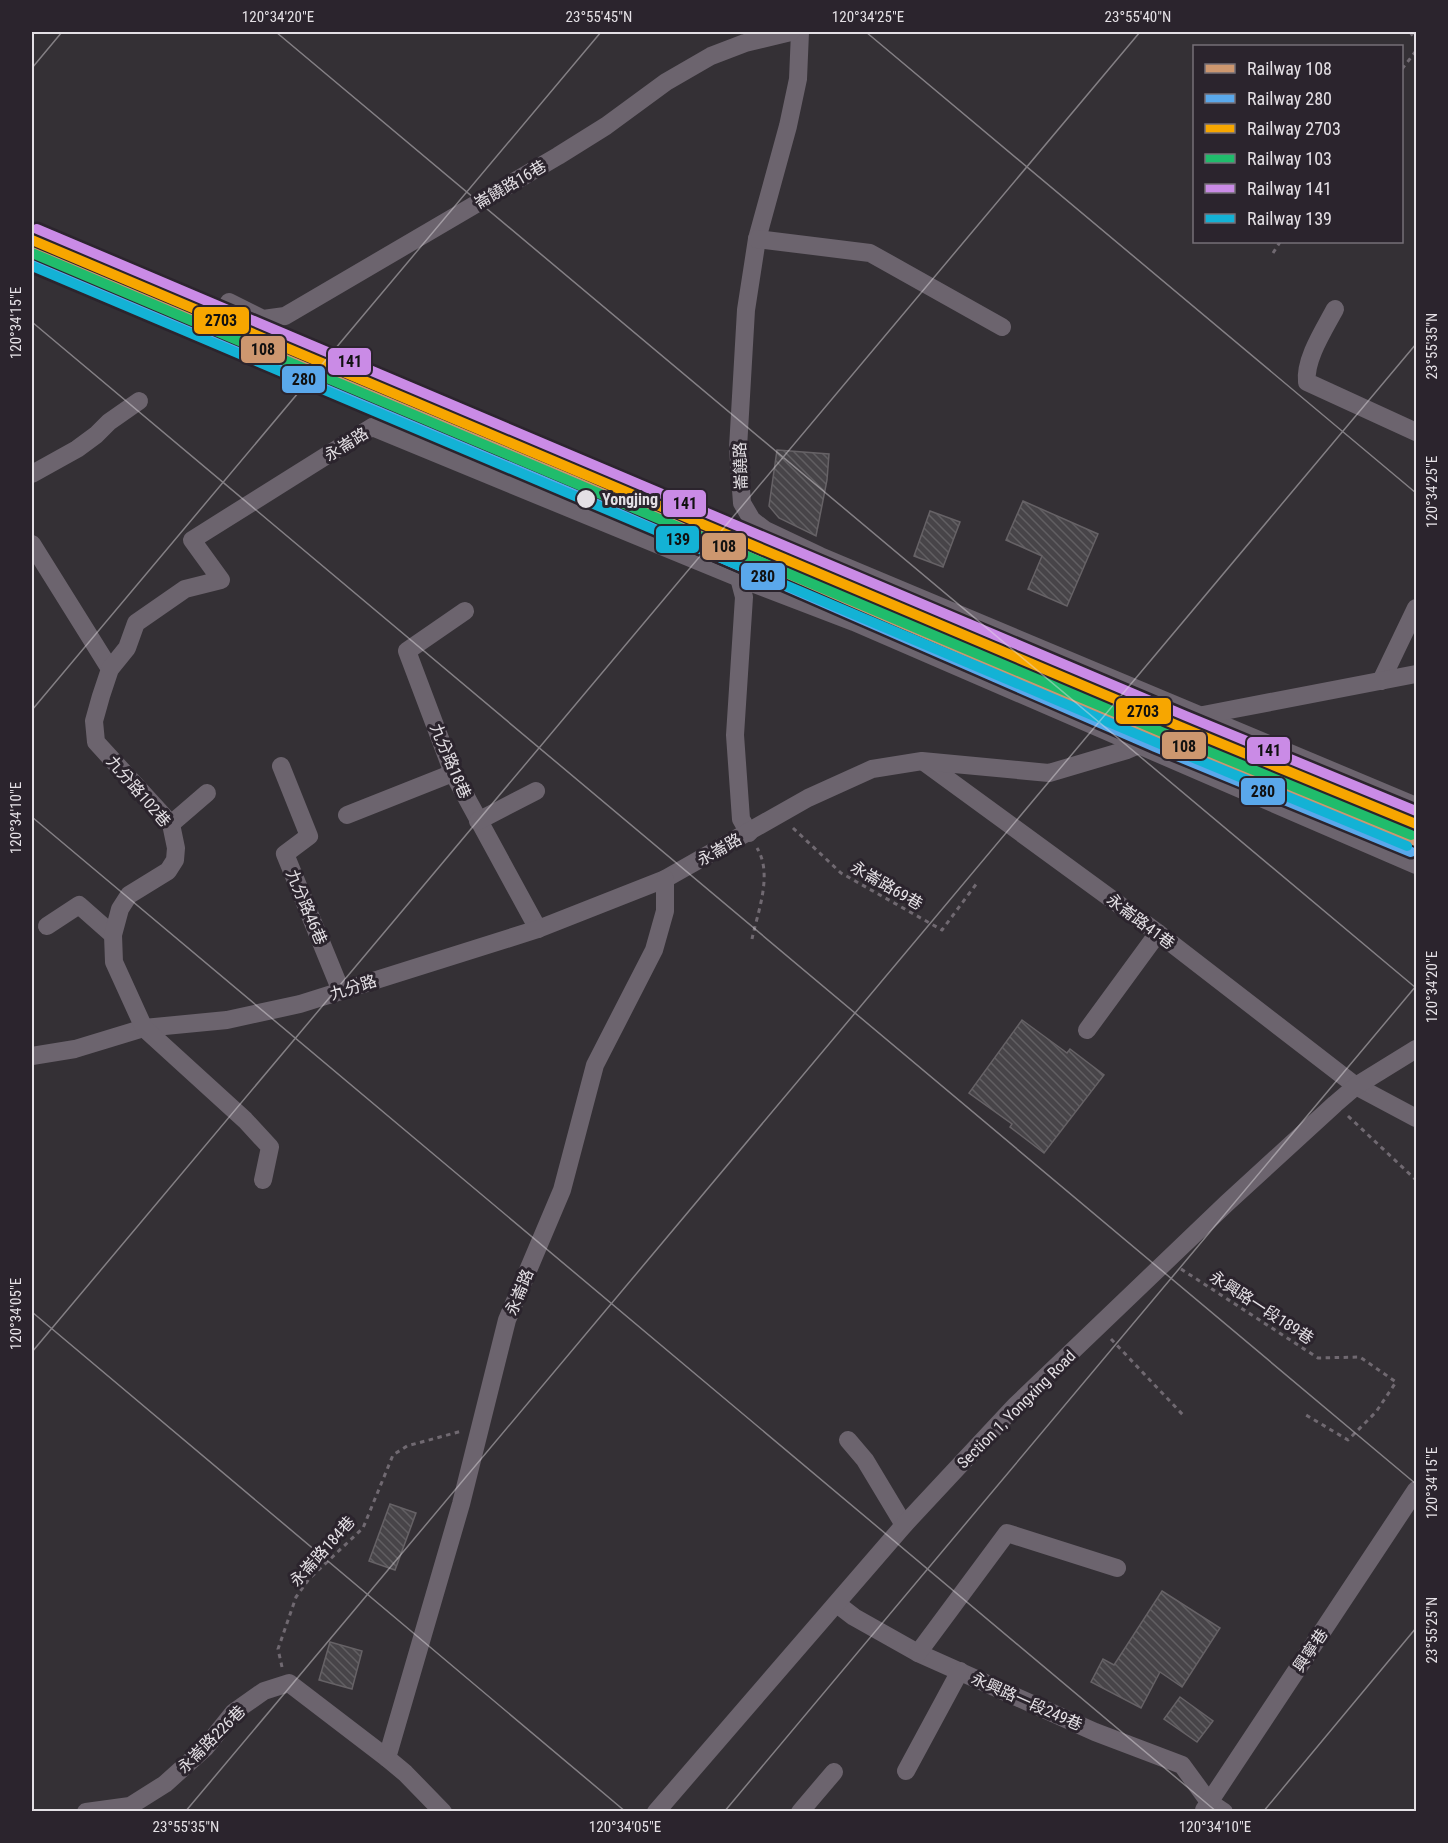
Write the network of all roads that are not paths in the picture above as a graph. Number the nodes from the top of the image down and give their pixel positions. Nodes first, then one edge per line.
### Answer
1 (791, 32) edge
2 (800, 32) edge
3 (757, 239) junction
4 (229, 302) dead end
5 (1335, 309) dead end
6 (1002, 327) dead end
7 (139, 401) dead end
8 (1416, 432) edge
9 (32, 474) edge
10 (32, 544) edge
11 (739, 578) junction
12 (1416, 608) edge
13 (465, 611) dead end
14 (110, 669) junction
15 (1416, 674) edge
16 (1381, 681) junction
17 (1203, 715) junction
18 (1136, 745) junction
19 (922, 761) junction
20 (281, 766) dead end
21 (453, 773) junction
22 (536, 791) dead end
23 (207, 793) dead end
24 (1416, 806) edge
25 (347, 815) dead end
26 (478, 821) junction
27 (171, 824) junction
28 (749, 833) junction
29 (1416, 866) edge
30 (665, 879) junction
31 (47, 926) dead end
32 (538, 929) junction
33 (1158, 933) junction
34 (113, 935) junction
35 (341, 991) junction
36 (144, 1028) junction
37 (1087, 1030) dead end
38 (1416, 1049) edge
39 (32, 1056) edge
40 (1356, 1086) junction
41 (1416, 1118) edge
42 (263, 1180) dead end
43 (848, 1440) dead end
44 (1416, 1490) edge
45 (904, 1525) junction
46 (1116, 1568) dead end
47 (837, 1604) junction
48 (918, 1653) junction
49 (960, 1671) junction
50 (387, 1758) junction
51 (906, 1771) dead end
52 (834, 1772) dead end
53 (1212, 1808) edge
54 (661, 1810) edge
55 (86, 1812) edge
56 (443, 1812) edge
57 (800, 1812) edge

1 - 4 street, 崙饒路16巷
2 - 3 street, 崙饒路
3 - 6 street
3 - 17 street, 崙饒路
5 - 8 street
7 - 9 street
10 - 14 street
11 - 14 street, 永崙路
11 - 18 street
11 - 28 street, 永崙路
12 - 16 street
13 - 21 street, 九分路18巷
14 - 27 street, 九分路102巷
15 - 16 street
16 - 17 street
17 - 18 street
17 - 24 street, 崙饒路
18 - 19 street
18 - 29 street
19 - 28 street
19 - 33 street, 永崙路41巷
20 - 35 street, 九分路46巷
21 - 25 street
21 - 26 street, 九分路18巷
22 - 26 street
23 - 27 street
26 - 32 street, 九分路18巷
27 - 34 street, 九分路102巷
28 - 30 street, 永崙路
30 - 32 street, 九分路
30 - 50 street, 永崙路
31 - 34 street
32 - 35 street, 九分路
33 - 37 street
33 - 40 street, 永崙路41巷
34 - 36 street, 九分路102巷
35 - 36 street, 九分路
36 - 39 street, 九分路
36 - 42 street
38 - 40 street, Section 1, Yongxing Road
40 - 41 street, 永崙路41巷
40 - 45 street, Section 1, Yongxing Road
43 - 45 street
44 - 53 street, 興寧巷
45 - 47 street, Section 1, Yongxing Road
46 - 48 street
47 - 48 street, 永興路一段249巷
47 - 54 street, Section 1, Yongxing Road
48 - 49 street, 永興路一段249巷
49 - 51 street
49 - 53 street, 永興路一段249巷
50 - 55 street, 永崙路226巷
50 - 56 street
52 - 57 street

